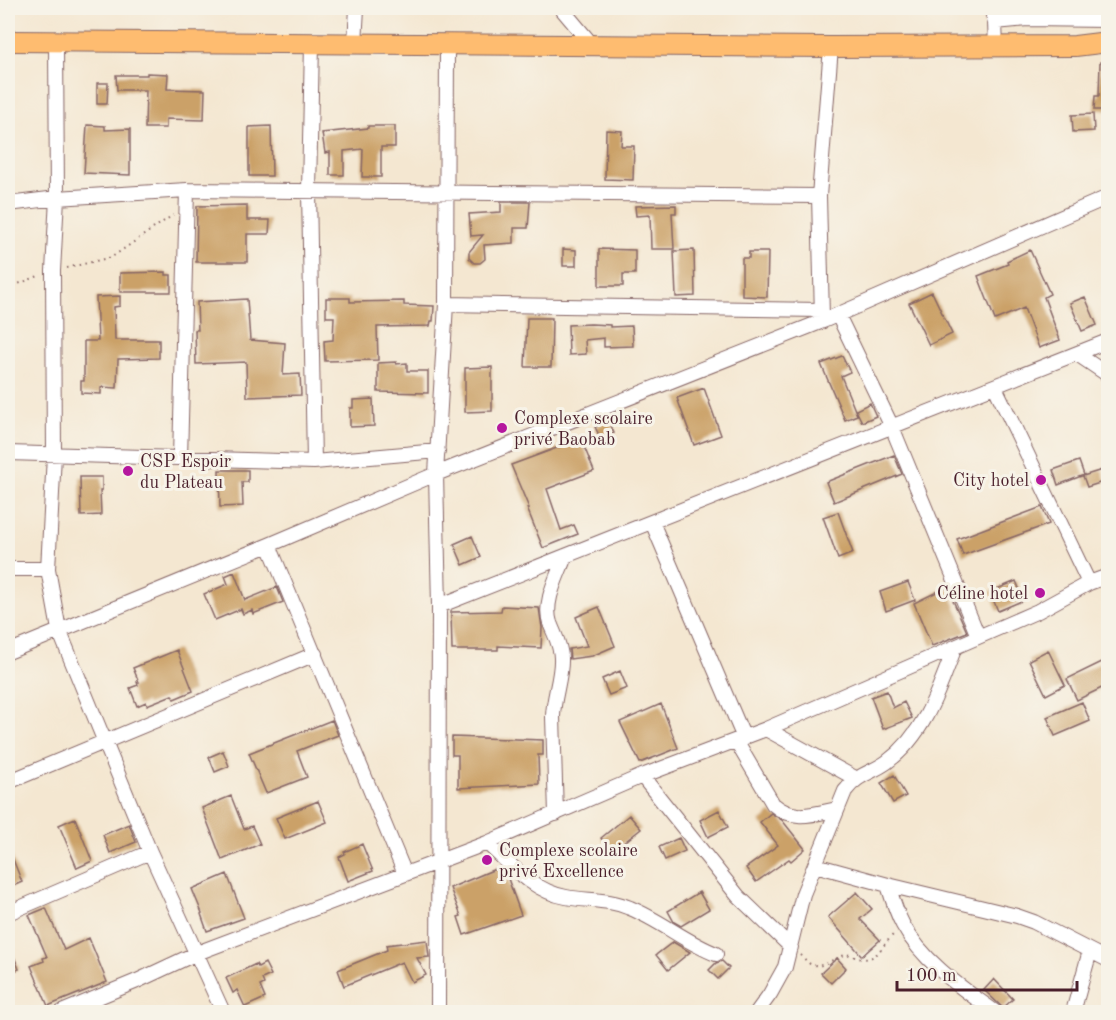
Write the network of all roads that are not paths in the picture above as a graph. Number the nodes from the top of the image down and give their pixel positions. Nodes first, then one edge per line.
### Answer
1 (357, 8) edge
2 (561, 8) edge
3 (991, 8) edge
4 (1108, 20) edge
5 (995, 22) junction
6 (8, 41) edge
7 (56, 42) junction
8 (356, 42) junction
9 (1108, 42) edge
10 (312, 43) junction
11 (447, 45) junction
12 (592, 46) junction
13 (996, 46) junction
14 (1075, 46) junction
15 (831, 47) junction
16 (1108, 50) edge
17 (309, 191) junction
18 (446, 193) junction
19 (819, 196) junction
20 (187, 197) junction
21 (1108, 197) edge
22 (57, 198) junction
23 (8, 204) edge
24 (446, 304) junction
25 (838, 315) junction
26 (822, 316) junction
27 (1108, 341) edge
28 (1077, 354) junction
29 (1108, 375) edge
30 (995, 387) junction
31 (892, 428) junction
32 (438, 451) junction
33 (8, 453) edge
34 (54, 455) junction
35 (180, 458) junction
36 (314, 462) junction
37 (436, 474) junction
38 (652, 522) junction
39 (269, 545) junction
40 (565, 556) junction
41 (8, 569) edge
42 (48, 569) junction
43 (1108, 576) edge
44 (1089, 583) junction
45 (439, 606) junction
46 (59, 630) junction
47 (978, 636) junction
48 (955, 647) junction
49 (8, 652) edge
50 (315, 654) junction
51 (766, 729) junction
52 (740, 740) junction
53 (106, 741) junction
54 (642, 776) junction
55 (855, 778) junction
56 (8, 782) edge
57 (837, 809) junction
58 (556, 814) junction
59 (487, 843) junction
60 (150, 852) junction
61 (437, 860) junction
62 (815, 865) junction
63 (405, 874) junction
64 (888, 885) junction
65 (8, 913) edge
66 (791, 947) junction
67 (1090, 951) junction
68 (197, 953) junction
69 (716, 954) dead end
70 (1108, 960) edge
71 (62, 1012) edge
72 (223, 1012) edge
73 (438, 1012) edge
74 (757, 1012) edge
75 (995, 1012) edge
76 (1073, 1012) edge

1 - 8 street
2 - 12 street
3 - 5 street
4 - 5 street
5 - 13 street
6 - 7 main road
7 - 10 main road
7 - 22 street
8 - 10 main road
8 - 11 main road
9 - 14 main road
10 - 17 street
11 - 12 main road
11 - 18 street
12 - 15 main road
13 - 14 main road
13 - 15 main road
14 - 16 main road
15 - 19 street
17 - 18 street
17 - 20 street
17 - 36 street
18 - 19 street
18 - 24 street
19 - 26 street
20 - 22 street
20 - 35 street
21 - 25 street
22 - 23 street
22 - 34 street
24 - 26 street
24 - 32 street
25 - 26 street
25 - 31 street
26 - 37 street
27 - 28 street
28 - 29 street
28 - 30 street
30 - 31 street
30 - 44 street
31 - 38 street
31 - 47 street
32 - 36 street
32 - 37 street
33 - 34 street
34 - 35 street
34 - 42 street
35 - 36 street
37 - 39 street
37 - 45 street
38 - 40 street
38 - 52 street
39 - 46 street
39 - 50 street
40 - 45 street
40 - 58 street
41 - 42 street
42 - 46 street
43 - 44 street
44 - 47 street
45 - 61 street
46 - 49 street
46 - 53 street
47 - 48 street
48 - 51 street
48 - 55 street
50 - 53 street
50 - 63 street
51 - 52 street
51 - 55 street
52 - 54 street
52 - 57 street
53 - 56 street
53 - 60 street
54 - 58 street
54 - 66 street
55 - 57 street
57 - 62 street
58 - 59 street
59 - 61 street
59 - 69 street
60 - 65 street
60 - 68 street
61 - 63 street
61 - 73 street
62 - 64 street
62 - 66 street
63 - 68 street
64 - 67 street
64 - 75 street
66 - 74 street
67 - 70 street
67 - 76 street
68 - 71 street
68 - 72 street

